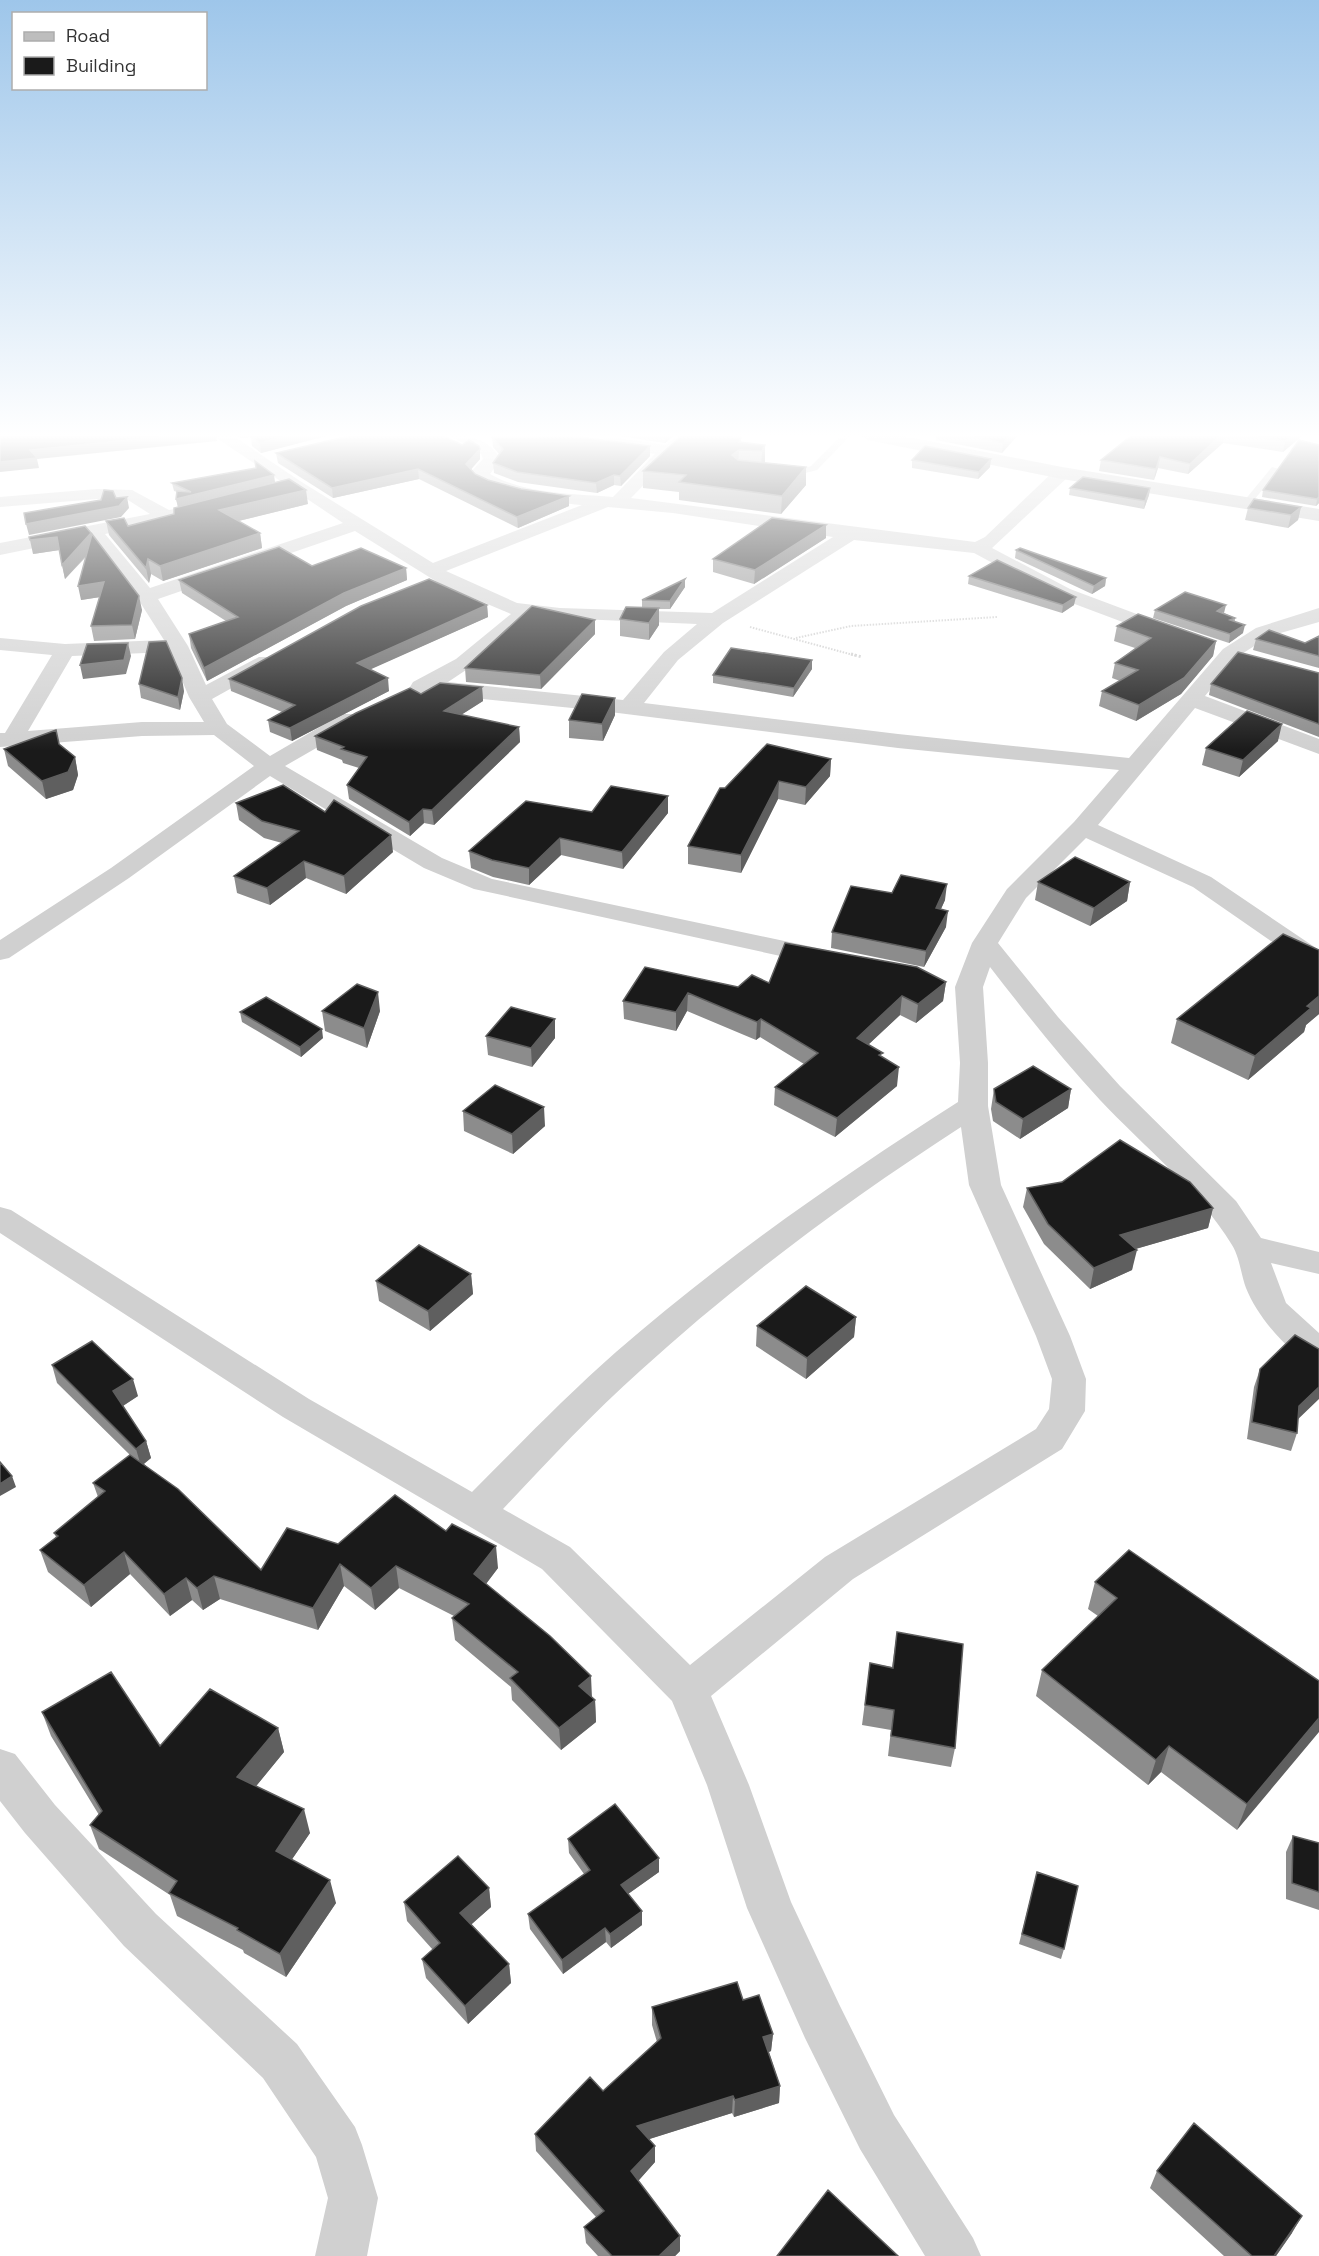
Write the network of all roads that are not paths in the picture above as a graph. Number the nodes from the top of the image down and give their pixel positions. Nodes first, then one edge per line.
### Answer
1 (45, 540) edge
2 (101, 540) edge
3 (310, 540) edge
4 (380, 540) edge
5 (519, 540) edge
6 (840, 540) edge
7 (907, 540) edge
8 (990, 540) edge
9 (978, 548) junction
10 (0, 549) edge
11 (431, 577) junction
12 (146, 596) junction
13 (525, 612) junction
14 (1319, 614) edge
15 (716, 619) junction
16 (1188, 639) edge
17 (0, 644) edge
18 (178, 646) junction
19 (65, 650) junction
20 (283, 652) edge
21 (200, 697) junction
22 (1190, 698) junction
23 (629, 707) junction
24 (368, 711) edge
25 (219, 728) junction
26 (6, 740) edge
27 (1319, 747) edge
28 (1133, 765) junction
29 (269, 766) junction
30 (1083, 827) junction
31 (985, 943) junction
32 (0, 952) edge
33 (840, 960) edge
34 (1319, 962) edge
35 (973, 1106) junction
36 (0, 1218) edge
37 (1250, 1247) junction
38 (1319, 1263) edge
39 (1319, 1353) edge
40 (477, 1511) junction
41 (688, 1690) junction
42 (0, 1768) edge
43 (341, 2256) edge
44 (955, 2256) edge

1 - 10 street
2 - 12 street
3 - 12 street
4 - 11 street
5 - 11 street
6 - 15 street
7 - 9 street
8 - 9 street
9 - 16 street
11 - 13 street
12 - 18 street
13 - 15 street
13 - 23 street
14 - 22 street
15 - 23 street
17 - 19 street
18 - 19 street
18 - 21 street
19 - 26 street
20 - 21 street
21 - 25 street
22 - 27 street
22 - 28 street
23 - 28 street
24 - 29 street
25 - 26 street
25 - 29 street
28 - 30 street
29 - 32 street
29 - 33 street
30 - 31 street
30 - 34 street
31 - 35 street
31 - 37 street
35 - 40 street
35 - 41 street
36 - 40 street
37 - 38 street
37 - 39 street
40 - 41 street
41 - 44 street
42 - 43 street

